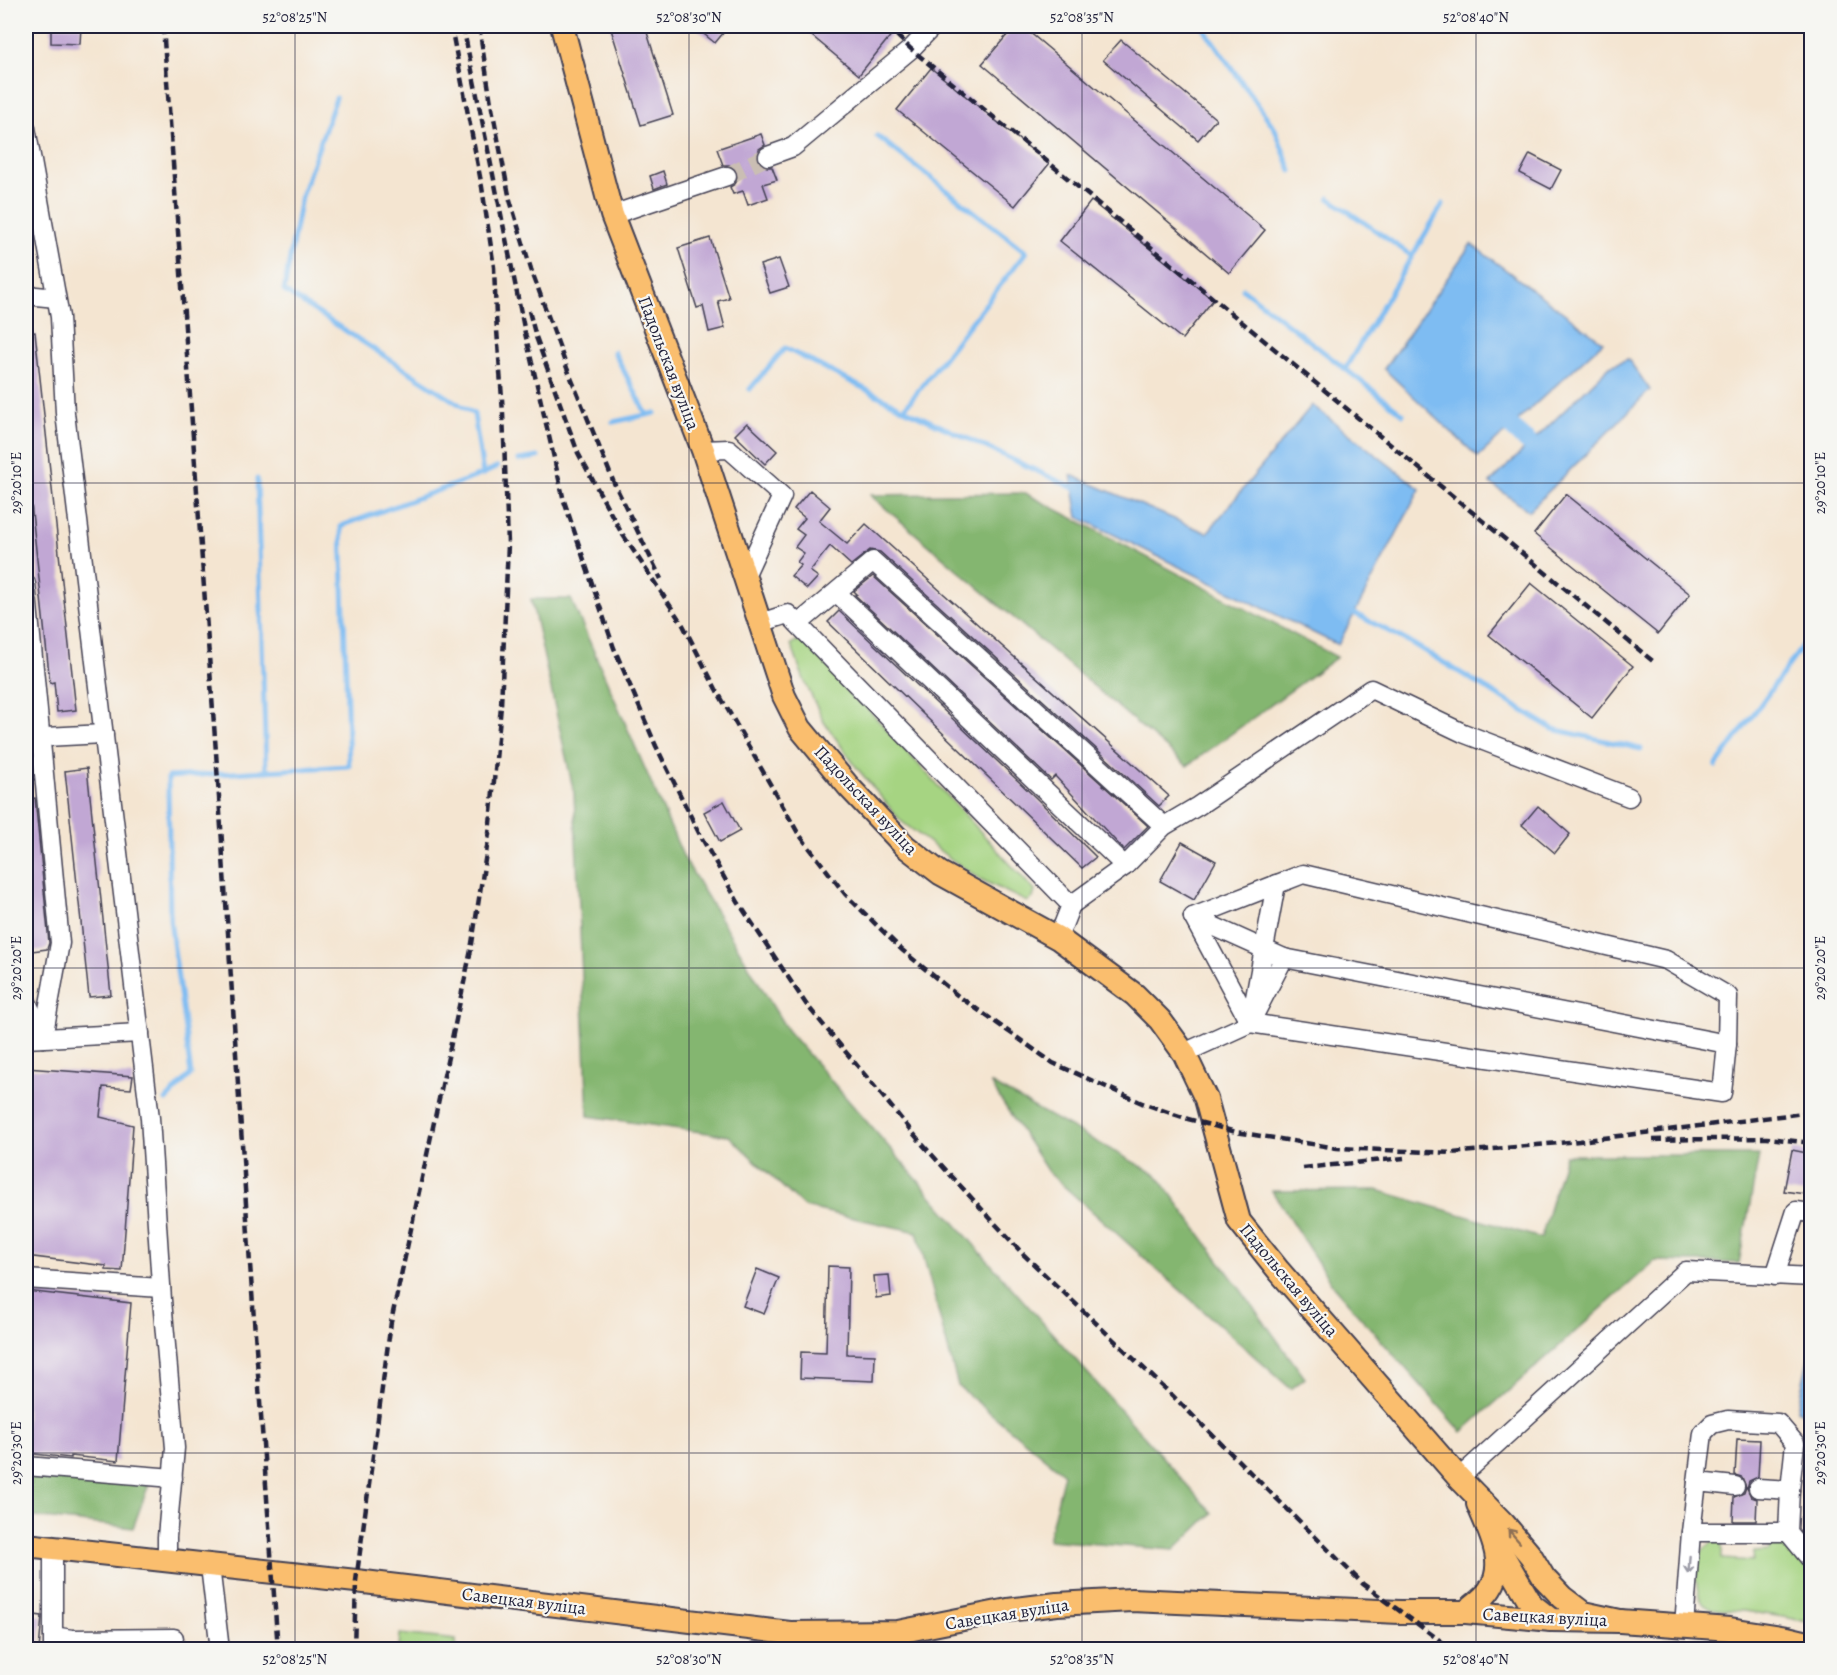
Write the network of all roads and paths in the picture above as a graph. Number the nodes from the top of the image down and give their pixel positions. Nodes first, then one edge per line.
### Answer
1 (562, 26) edge
2 (933, 26) edge
3 (26, 128) edge
4 (768, 156) tunnel mouth
5 (727, 176) tunnel mouth
6 (612, 215) junction
7 (26, 295) edge
8 (56, 298) junction
9 (703, 450) junction
10 (745, 576) junction
11 (26, 584) edge
12 (837, 593) junction
13 (760, 623) junction
14 (798, 624) junction
15 (104, 734) junction
16 (33, 738) edge
17 (1629, 797) dead end
18 (1164, 826) junction
19 (1125, 866) junction
20 (1276, 884) junction
21 (1071, 905) junction
22 (1193, 916) junction
23 (1058, 938) junction
24 (1264, 949) junction
25 (1284, 958) junction
26 (26, 1000) edge
27 (1250, 1023) junction
28 (140, 1032) junction
29 (34, 1039) edge
30 (1727, 1044) junction
31 (1184, 1053) junction
32 (1812, 1213) edge
33 (1775, 1275) junction
34 (1812, 1277) edge
35 (26, 1279) edge
36 (161, 1288) junction
37 (26, 1466) edge
38 (173, 1478) junction
39 (1697, 1482) junction
40 (1466, 1486) junction
41 (1735, 1486) dead end
42 (1758, 1488) dead end
43 (1790, 1490) junction
44 (1487, 1528) junction
45 (1691, 1532) junction
46 (1788, 1532) junction
47 (26, 1545) edge
48 (52, 1548) junction
49 (1531, 1556) junction
50 (1812, 1561) edge
51 (167, 1562) junction
52 (210, 1566) junction
53 (1532, 1605) junction
54 (1466, 1612) junction
55 (1502, 1615) junction
56 (1551, 1620) junction
57 (1620, 1621) junction
58 (1684, 1626) junction
59 (174, 1638) dead end
60 (53, 1643) edge
61 (1812, 1644) edge
62 (220, 1650) edge

1 - 6 main road, Падольская вуліца
2 - 4 street
3 - 8 street
5 - 6 street
6 - 9 main road, Падольская вуліца
7 - 8 street
8 - 15 street
9 - 10 main road, Падольская вуліца
9 - 10 street
10 - 13 main road, Падольская вуліца
11 - 16 street
12 - 14 street
12 - 18 street
12 - 19 street
13 - 14 street
13 - 23 main road, Падольская вуліца
14 - 21 street
15 - 16 street
15 - 28 street
16 - 29 street
17 - 18 street
18 - 19 street
19 - 21 street
20 - 22 street
20 - 24 street
20 - 30 street
21 - 23 street
22 - 24 street
22 - 27 street
23 - 31 main road, Падольская вуліца
24 - 25 street
24 - 27 street
25 - 27 street
25 - 30 street
26 - 29 street
27 - 30 street
27 - 31 street
28 - 29 street
28 - 36 street
31 - 40 main road, Падольская вуліца
32 - 33 street
33 - 34 street
33 - 40 street
35 - 36 street
36 - 38 street
37 - 38 street
38 - 51 street
39 - 41 street
39 - 43 street
39 - 45 street
40 - 44 main road, Падольская вуліца
49 -> 40 main road, Падольская вуліца
42 - 43 street
43 - 46 street
44 - 53 main road
44 - 54 main road, Падольская вуліца
45 - 46 street
45 -> 58 street
46 - 50 street
47 - 48 main road, Савецкая вуліца
48 - 51 main road, Савецкая вуліца
48 - 60 street
49 - 53 main road
49 - 57 main road, Падольская вуліца
51 - 52 main road, Савецкая вуліца
52 - 54 main road, Савецкая вуліца
52 - 62 street
53 - 55 main road
53 - 56 main road
54 - 55 main road, Савецкая вуліца
55 - 56 main road, Савецкая вуліца
56 - 57 main road, Савецкая вуліца
57 - 58 main road, Савецкая вуліца
58 - 61 main road, Савецкая вуліца
59 - 60 street

